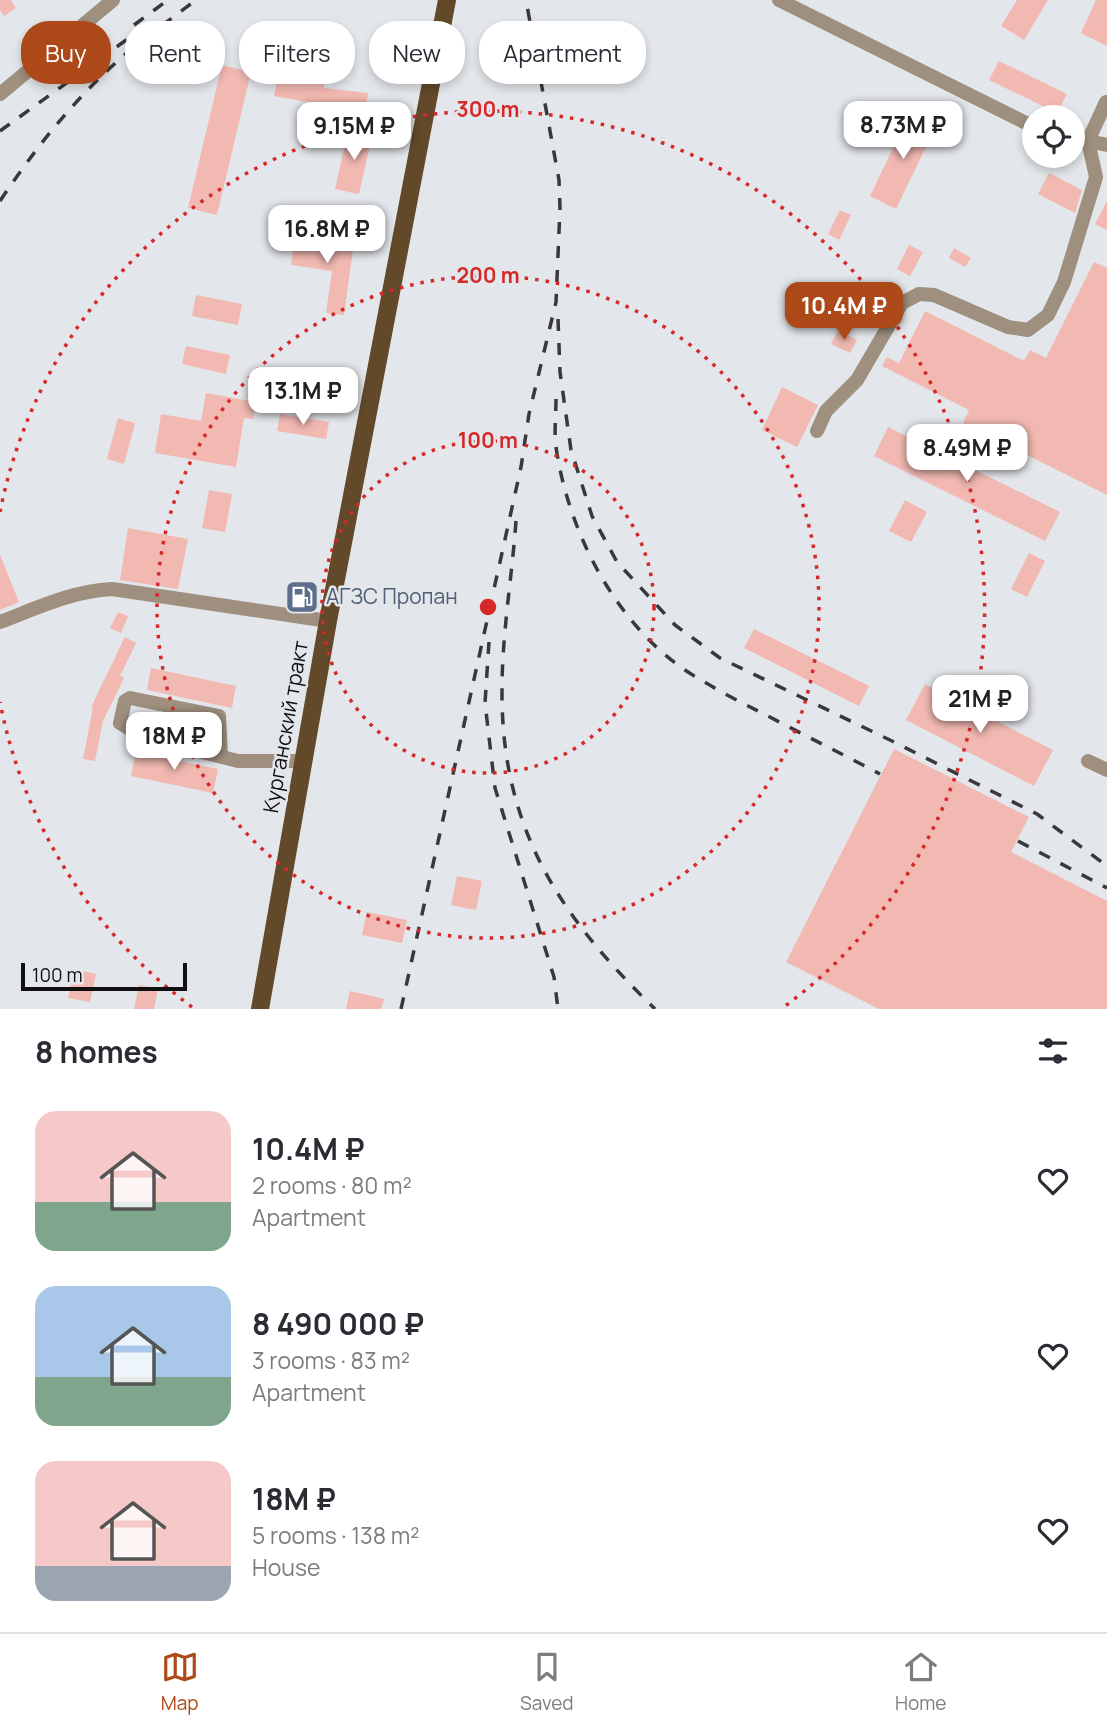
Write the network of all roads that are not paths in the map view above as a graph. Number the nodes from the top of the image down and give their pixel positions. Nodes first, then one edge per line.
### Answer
1 (113, 0) edge
2 (447, 0) edge
3 (779, 0) edge
4 (0, 94) edge
5 (1106, 102) edge
6 (1022, 121) edge
7 (1085, 132) edge
8 (1085, 140) edge
9 (1107, 145) edge
10 (1085, 151) edge
11 (817, 430) dead end
12 (328, 621) junction
13 (0, 622) edge
14 (221, 757) junction
15 (303, 761) junction
16 (1088, 761) dead end
17 (1107, 771) edge
18 (260, 1009) edge

1 - 4 street
2 - 12 main road, Курганский тракт
3 - 6 street
5 - 7 street
8 - 9 street
10 - 11 street
12 - 13 street
12 - 15 main road, Курганский тракт
14 - 14 street
14 - 15 street
15 - 18 main road, Курганский тракт
16 - 17 street

